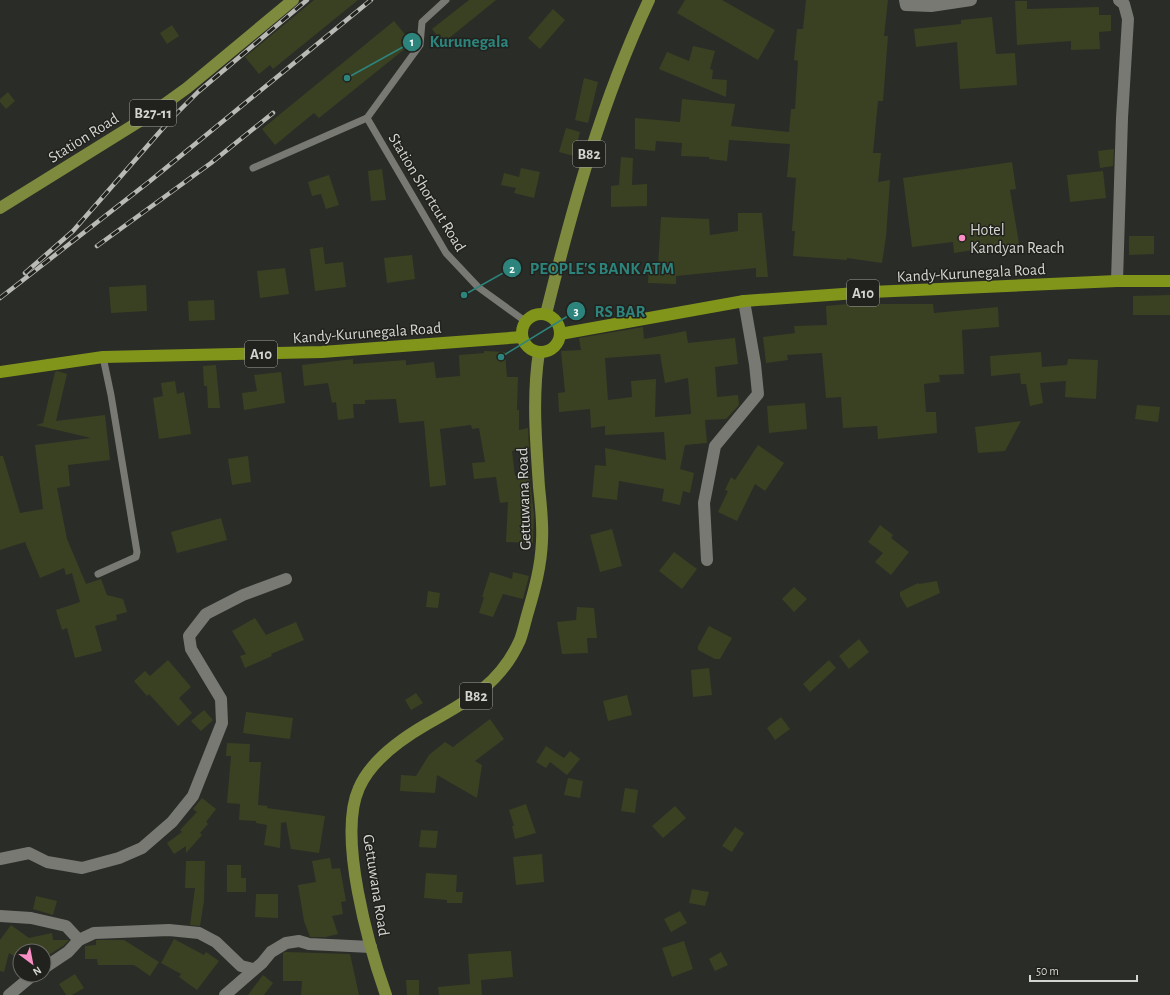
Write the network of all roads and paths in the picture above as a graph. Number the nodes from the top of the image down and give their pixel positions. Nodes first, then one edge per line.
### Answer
1 (293, 0) edge
2 (446, 0) edge
3 (649, 0) edge
4 (905, 0) edge
5 (971, 0) edge
6 (1120, 0) edge
7 (367, 118) junction
8 (252, 168) dead end
9 (0, 208) edge
10 (1117, 281) junction
11 (1170, 281) edge
12 (744, 301) junction
13 (546, 314) junction
14 (525, 321) junction
15 (560, 334) junction
16 (522, 336) junction
17 (539, 352) junction
18 (102, 357) junction
19 (0, 372) edge
20 (707, 560) dead end
21 (98, 574) dead end
22 (286, 579) dead end
23 (0, 859) edge
24 (0, 916) edge
25 (79, 940) junction
26 (371, 947) junction
27 (52, 963) edge
28 (253, 969) junction
29 (23, 983) edge
30 (8, 995) edge
31 (225, 995) edge
32 (386, 995) edge

1 - 9 main road, Station Road / B27-11
2 - 7 lane
3 - 13 main road, B82
4 - 5 street
6 - 10 street
7 - 8 lane
7 - 14 lane, Station Shortcut Road
10 - 11 highway, Kandy-Kurunegala Road / A10
10 - 12 highway, Kandy-Kurunegala Road / A10
12 - 15 highway, Kandy-Kurunegala Road / A10
12 - 20 street
13 - 14 highway
13 - 15 highway
14 - 16 highway
15 - 17 highway
16 - 17 highway
16 - 18 highway, Kandy-Kurunegala Road / A10
17 - 26 main road, Gettuwana Road / B82
18 - 19 highway, Kandy-Kurunegala Road / A10
18 - 21 lane
22 - 23 street
24 - 25 street
25 - 27 street
25 - 28 street
26 - 28 street
26 - 32 main road, Gettuwana Road / B82
28 - 31 street
29 - 30 street

